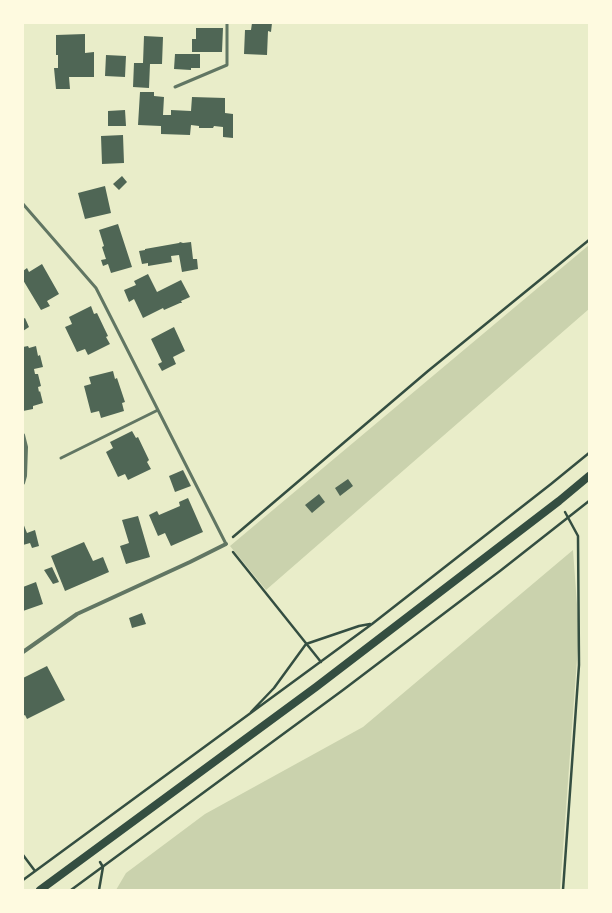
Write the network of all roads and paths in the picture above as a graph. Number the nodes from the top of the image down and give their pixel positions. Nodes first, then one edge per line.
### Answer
1 (227, 23) edge
2 (175, 87) dead end
3 (23, 204) edge
4 (589, 240) edge
5 (158, 410) junction
6 (23, 435) edge
7 (589, 452) edge
8 (61, 458) dead end
9 (589, 476) edge
10 (23, 483) edge
11 (559, 501) junction
12 (589, 501) edge
13 (568, 517) junction
14 (226, 544) junction
15 (372, 624) junction
16 (306, 643) junction
17 (23, 652) edge
18 (321, 662) junction
19 (247, 716) junction
20 (94, 851) junction
21 (23, 855) edge
22 (103, 867) junction
23 (35, 871) junction
24 (23, 880) edge
25 (40, 890) edge
26 (71, 890) edge
27 (100, 890) edge
28 (563, 890) edge

1 - 2 lane
3 - 5 lane
4 - 14 path
5 - 8 lane
5 - 14 lane
6 - 10 street
7 - 15 path
9 - 11 main road
11 - 13 path
11 - 20 main road
12 - 13 path
13 - 22 path
13 - 28 path
14 - 16 path
14 - 17 street
15 - 16 path
15 - 18 path
16 - 18 path
16 - 19 path
18 - 19 path
19 - 23 path
20 - 22 path
20 - 25 main road
21 - 23 path
22 - 26 path
22 - 27 path
23 - 24 path

